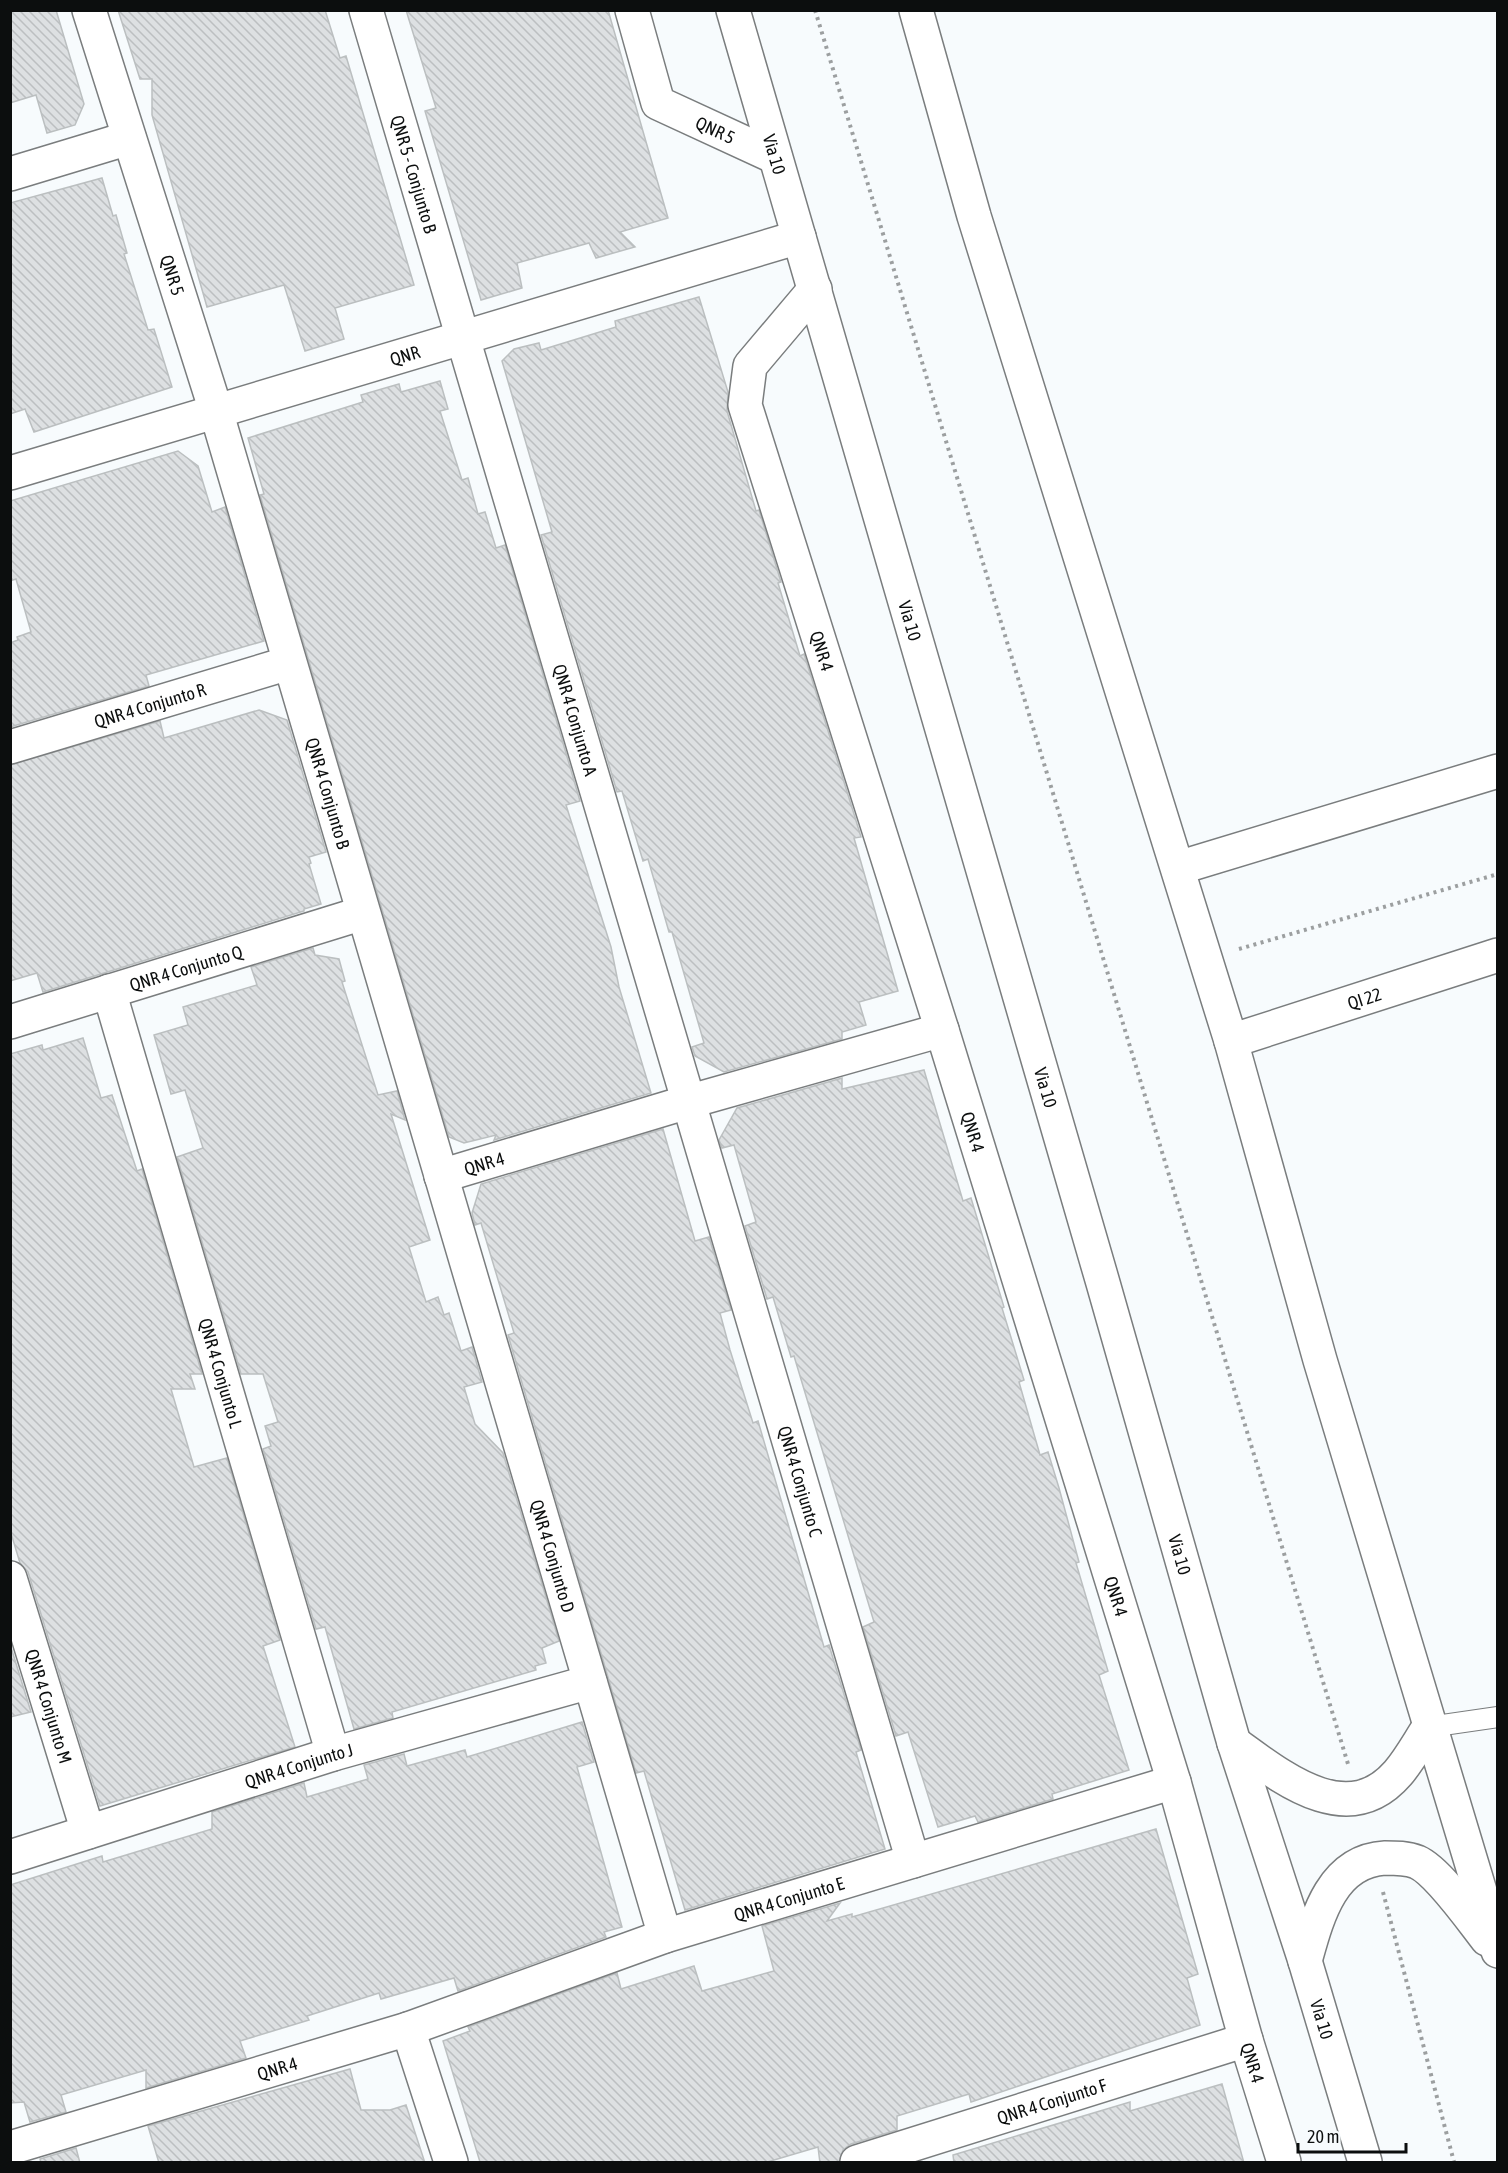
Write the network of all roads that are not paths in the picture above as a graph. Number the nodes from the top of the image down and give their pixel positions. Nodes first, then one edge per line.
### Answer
1 (89, 10) edge
2 (366, 10) edge
3 (632, 10) edge
4 (733, 10) edge
5 (916, 10) edge
6 (129, 138) junction
7 (775, 157) junction
8 (10, 174) edge
9 (799, 237) junction
10 (815, 289) junction
11 (462, 338) junction
12 (216, 411) junction
13 (10, 472) edge
14 (289, 663) junction
15 (10, 747) edge
16 (1497, 771) edge
17 (1178, 868) junction
18 (363, 913) junction
19 (1497, 956) edge
20 (109, 991) junction
21 (10, 1022) edge
22 (942, 1030) junction
23 (1231, 1041) junction
24 (691, 1101) junction
25 (441, 1176) junction
26 (10, 1578) edge
27 (590, 1682) junction
28 (1497, 1717) edge
29 (1429, 1727) junction
30 (1234, 1743) junction
31 (333, 1754) junction
32 (1174, 1782) junction
33 (88, 1832) junction
34 (10, 1857) edge
35 (913, 1861) junction
36 (665, 1936) junction
37 (1497, 1952) edge
38 (1305, 1961) junction
39 (408, 2029) junction
40 (1246, 2040) junction
41 (10, 2148) edge
42 (451, 2163) edge
43 (857, 2163) edge
44 (1284, 2163) edge
45 (1365, 2163) edge

1 - 6 street, QNR 5
2 - 11 street, QNR 5 - Conjunto B
3 - 7 street, QNR 5
4 - 7 street, Via 10
5 - 17 street
6 - 8 street
6 - 12 street, QNR 5
7 - 9 street, Via 10
9 - 10 street, Via 10
9 - 11 street, QNR
10 - 22 street, QNR 4
10 - 30 street, Via 10
11 - 12 street, QNR
11 - 24 street, QNR 4 Conjunto A
12 - 13 street, QNR
12 - 14 street, QNR 4 Conjunto B
14 - 15 street, QNR 4 Conjunto R
14 - 18 street, QNR 4 Conjunto B
16 - 17 street
17 - 23 street
18 - 20 street, QNR 4 Conjunto Q
18 - 25 street, QNR 4 Conjunto B
19 - 23 street, QI 22
20 - 21 street, QNR 4 Conjunto Q
20 - 31 street, QNR 4 Conjunto L
22 - 24 street, QNR 4
22 - 32 street, QNR 4
23 - 29 street
24 - 25 street, QNR 4
24 - 35 street, QNR 4 Conjunto C
25 - 27 street, QNR 4 Conjunto D
26 - 33 street, QNR 4 Conjunto M
27 - 31 street, QNR 4 Conjunto J
27 - 36 street, QNR 4 Conjunto D
28 - 29 lane
29 - 30 street
29 - 37 street
30 - 38 street, Via 10
31 - 33 street, QNR 4 Conjunto J
32 - 35 street, QNR 4 Conjunto E
32 - 40 street, QNR 4
33 - 34 street, QNR 4 Conjunto J
35 - 36 street, QNR 4 Conjunto E
36 - 39 street, QNR 4 Conjunto E
37 - 38 street
38 - 45 street, Via 10
39 - 41 street, QNR 4
39 - 42 street
40 - 43 street, QNR 4 Conjunto F
40 - 44 street, QNR 4

